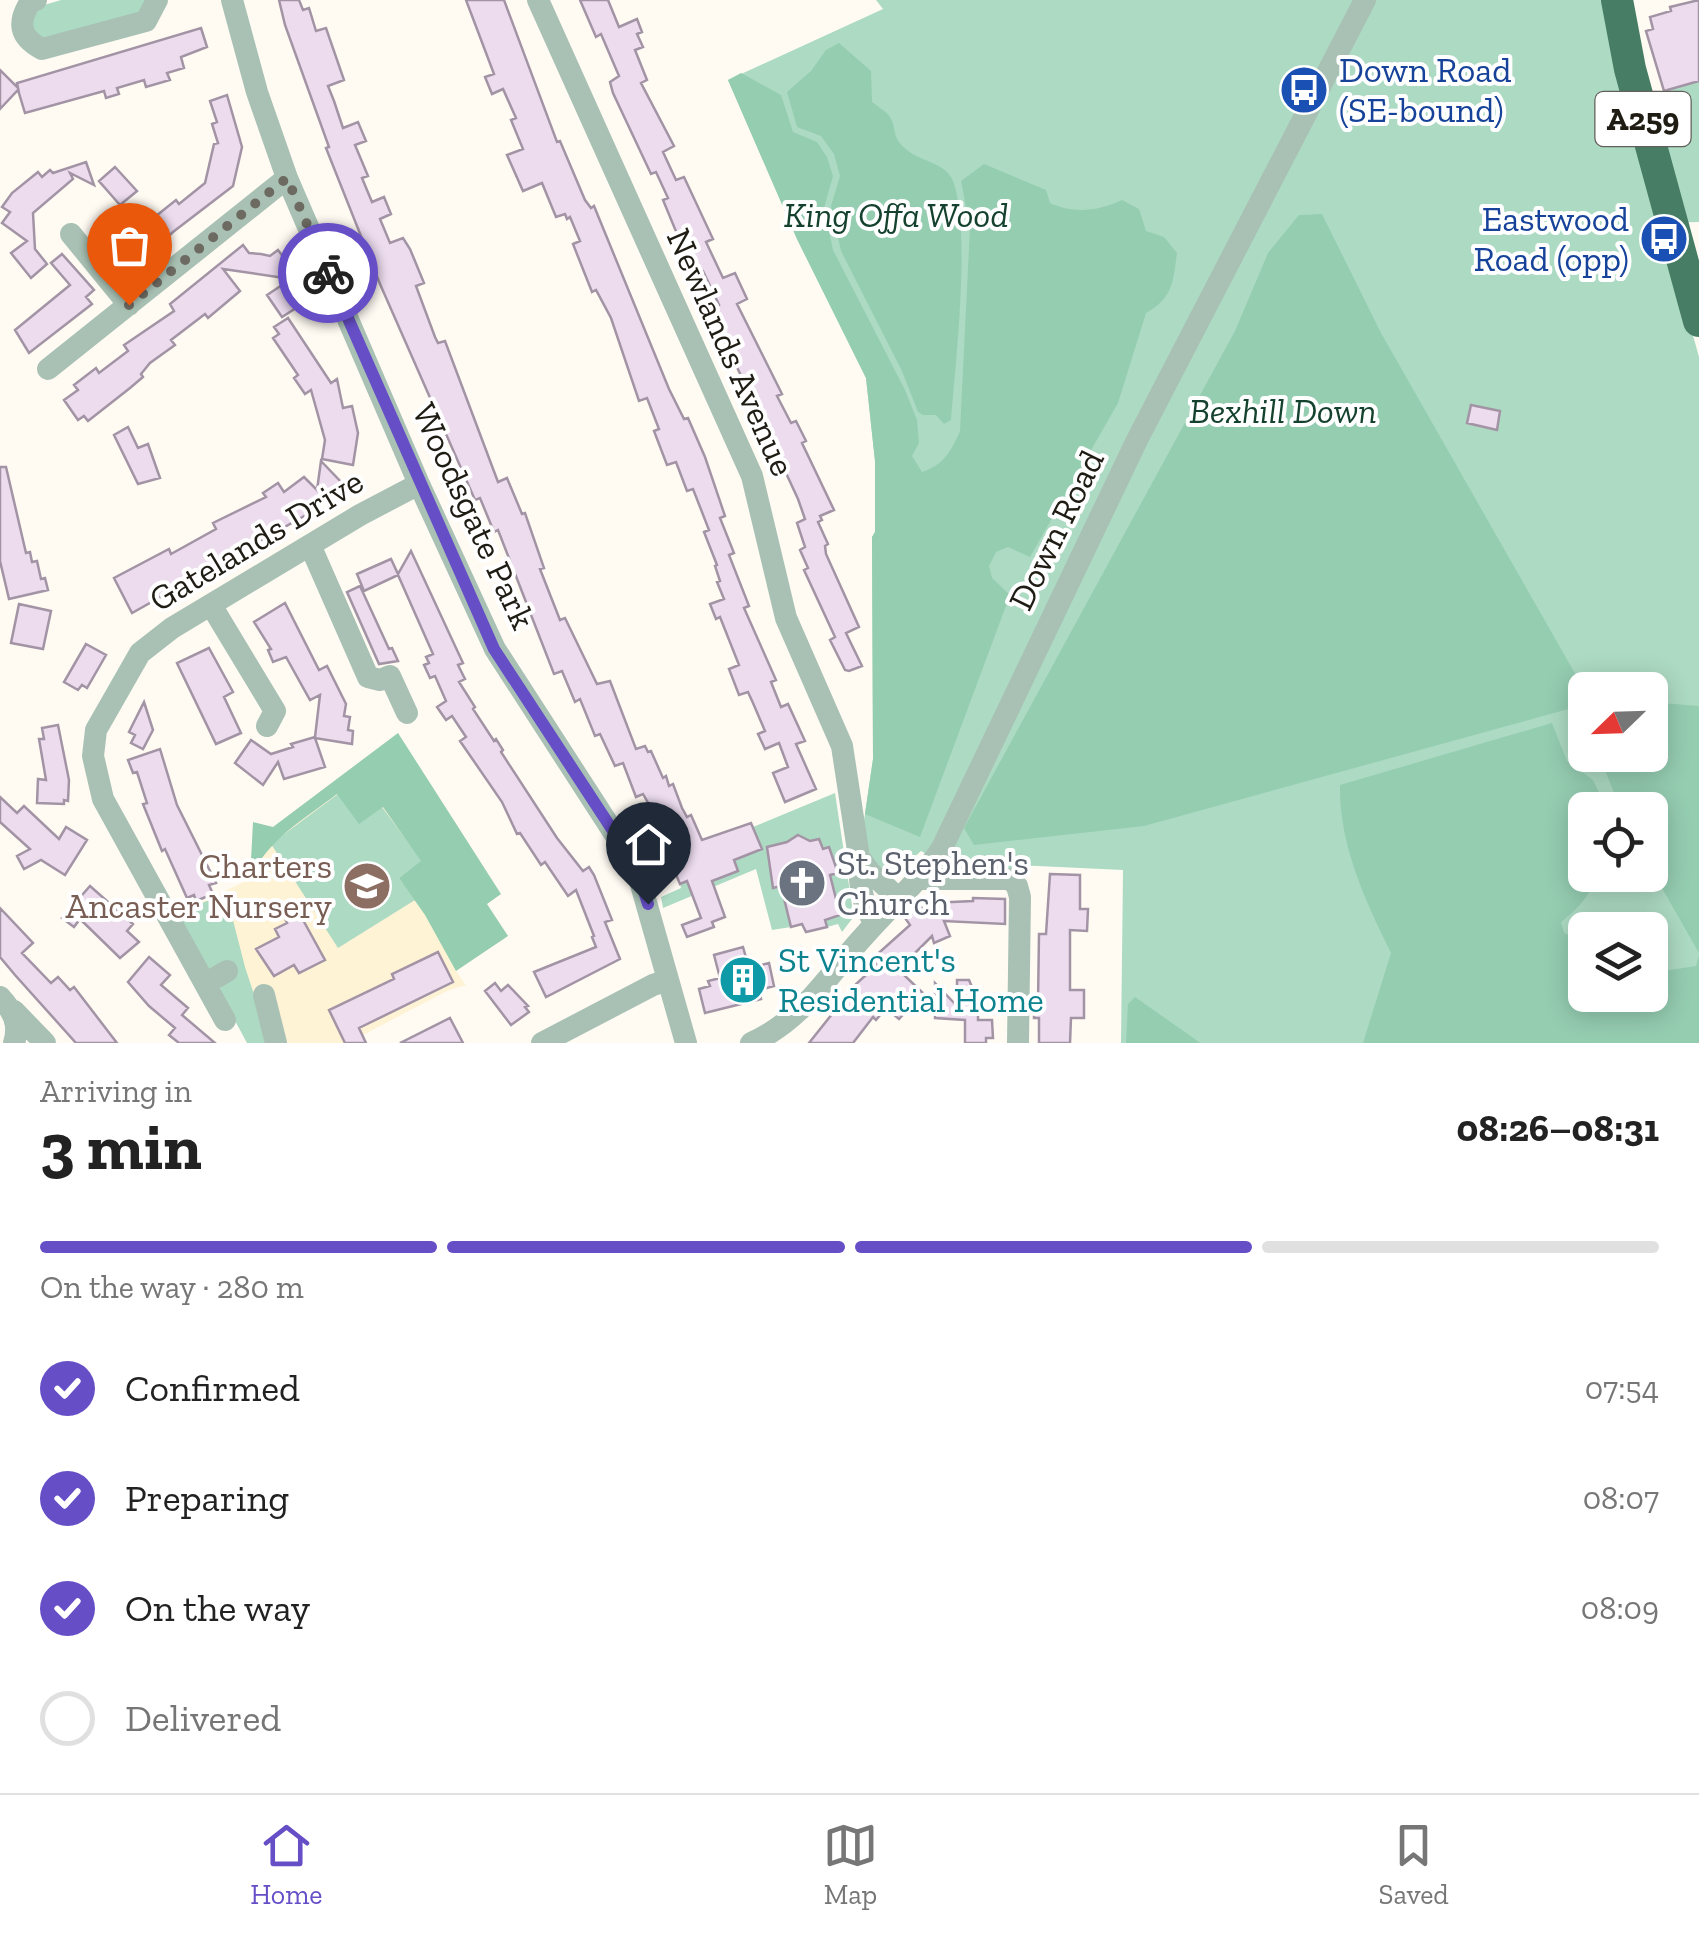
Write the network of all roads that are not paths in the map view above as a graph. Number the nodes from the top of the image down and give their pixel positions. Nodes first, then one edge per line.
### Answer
1 (36, 0) edge
2 (157, 0) edge
3 (232, 0) edge
4 (538, 0) edge
5 (1365, 0) edge
6 (1617, 0) edge
7 (287, 178) junction
8 (72, 234) dead end
9 (1687, 236) edge
10 (129, 305) junction
11 (1699, 321) edge
12 (48, 369) dead end
13 (419, 484) junction
14 (310, 545) junction
15 (211, 605) junction
16 (406, 713) dead end
17 (278, 716) dead end
18 (859, 857) junction
19 (922, 879) junction
20 (898, 898) junction
21 (875, 923) junction
22 (228, 971) dead end
23 (668, 980) junction
24 (204, 984) junction
25 (264, 995) dead end
26 (7, 1004) edge
27 (225, 1020) dead end
28 (14, 1043) edge
29 (45, 1043) edge
30 (276, 1043) edge
31 (542, 1043) edge
32 (686, 1043) edge
33 (751, 1043) edge
34 (1018, 1043) edge

1 - 2 street
3 - 7 street, Woodsgate Park
4 - 18 street, Newlands Avenue
5 - 19 street, Down Road
6 - 9 highway, A259
7 - 10 street
7 - 13 street, Woodsgate Park
8 - 10 street
9 - 11 highway, A259
10 - 12 street
13 - 14 street, Gatelands Drive
13 - 23 street, Woodsgate Park
14 - 15 street, Gatelands Drive
14 - 16 street
15 - 17 street
15 - 24 street, Gatelands Drive
18 - 20 street
18 - 21 street, Newlands Avenue
19 - 20 street, Down Road
19 - 34 street
20 - 21 street, Down Road
21 - 33 street, Down Road
22 - 24 street
23 - 31 street
23 - 32 street, Woodsgate Park
24 - 27 street, Gatelands Drive
25 - 30 street
26 - 28 street
26 - 29 street

